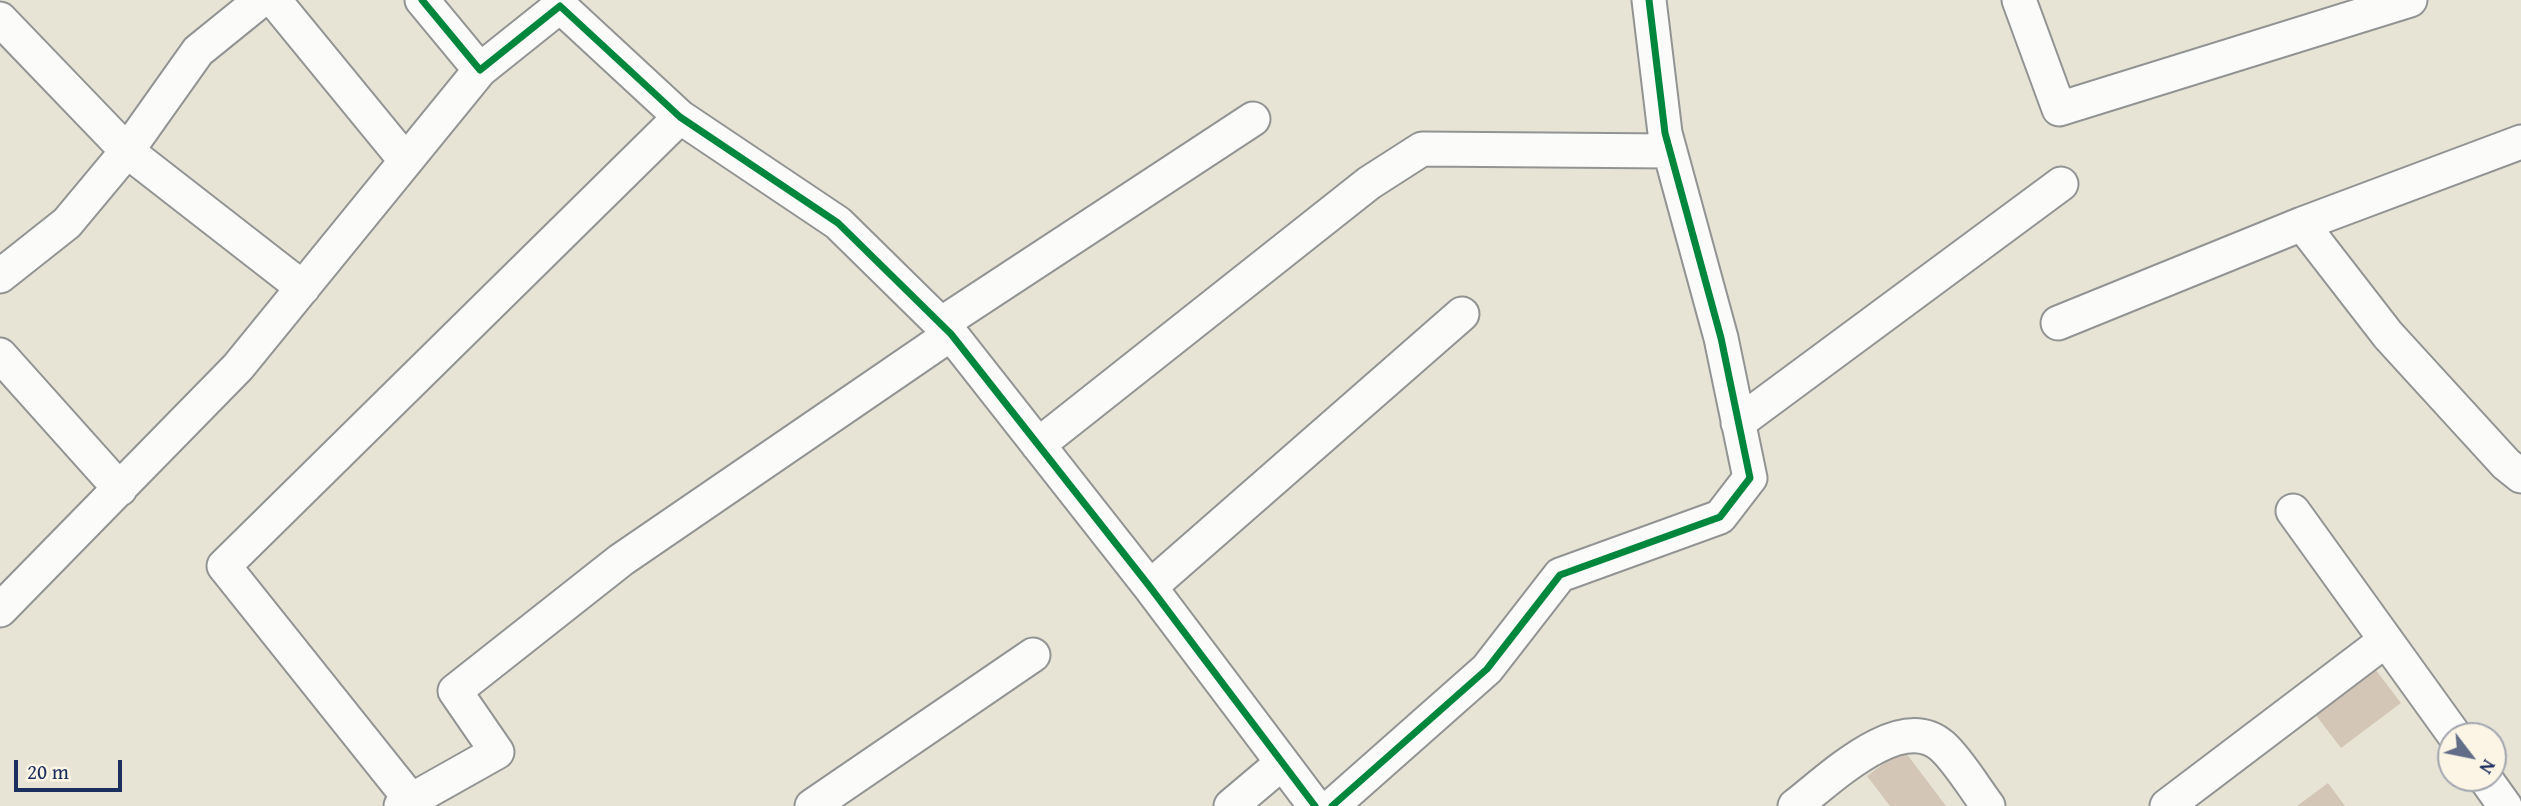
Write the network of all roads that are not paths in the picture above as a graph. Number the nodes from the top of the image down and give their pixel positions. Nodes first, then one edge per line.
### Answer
1 (261, 0) edge
2 (274, 0) edge
3 (422, 0) edge
4 (1648, 0) edge
5 (2019, 0) edge
6 (2410, 0) edge
7 (561, 3) edge
8 (0, 19) edge
9 (480, 69) junction
10 (680, 117) junction
11 (1253, 119) dead end
12 (2521, 142) edge
13 (127, 151) junction
14 (1670, 151) junction
15 (406, 161) junction
16 (2062, 184) dead end
17 (2302, 223) junction
18 (0, 276) edge
19 (303, 288) junction
20 (1462, 314) dead end
21 (2058, 323) dead end
22 (946, 329) junction
23 (0, 355) edge
24 (1738, 423) junction
25 (1038, 445) junction
26 (2521, 476) edge
27 (120, 489) junction
28 (2293, 511) dead end
29 (1150, 587) junction
30 (0, 610) edge
31 (2386, 640) junction
32 (1033, 655) dead end
33 (2445, 722) edge
34 (1282, 763) junction
35 (406, 803) edge
36 (813, 806) edge
37 (1231, 806) edge
38 (1315, 806) edge
39 (1332, 806) edge
40 (1795, 806) edge
41 (1988, 806) edge
42 (2166, 806) edge

1 - 13 street
2 - 15 street
3 - 9 street
4 - 14 street
5 - 6 street
7 - 9 street
7 - 10 street
8 - 13 street
9 - 15 street
10 - 22 street
10 - 35 street
11 - 22 street
12 - 17 street
13 - 18 street
13 - 19 street
14 - 24 street
14 - 25 street
15 - 19 street
16 - 24 street
17 - 21 street
17 - 26 street
19 - 27 street
20 - 29 street
22 - 25 street
22 - 35 street
23 - 27 street
24 - 39 street
25 - 29 street
27 - 30 street
28 - 31 street
29 - 34 street
31 - 33 street
31 - 42 street
32 - 36 street
34 - 37 street
34 - 38 street
40 - 41 street

